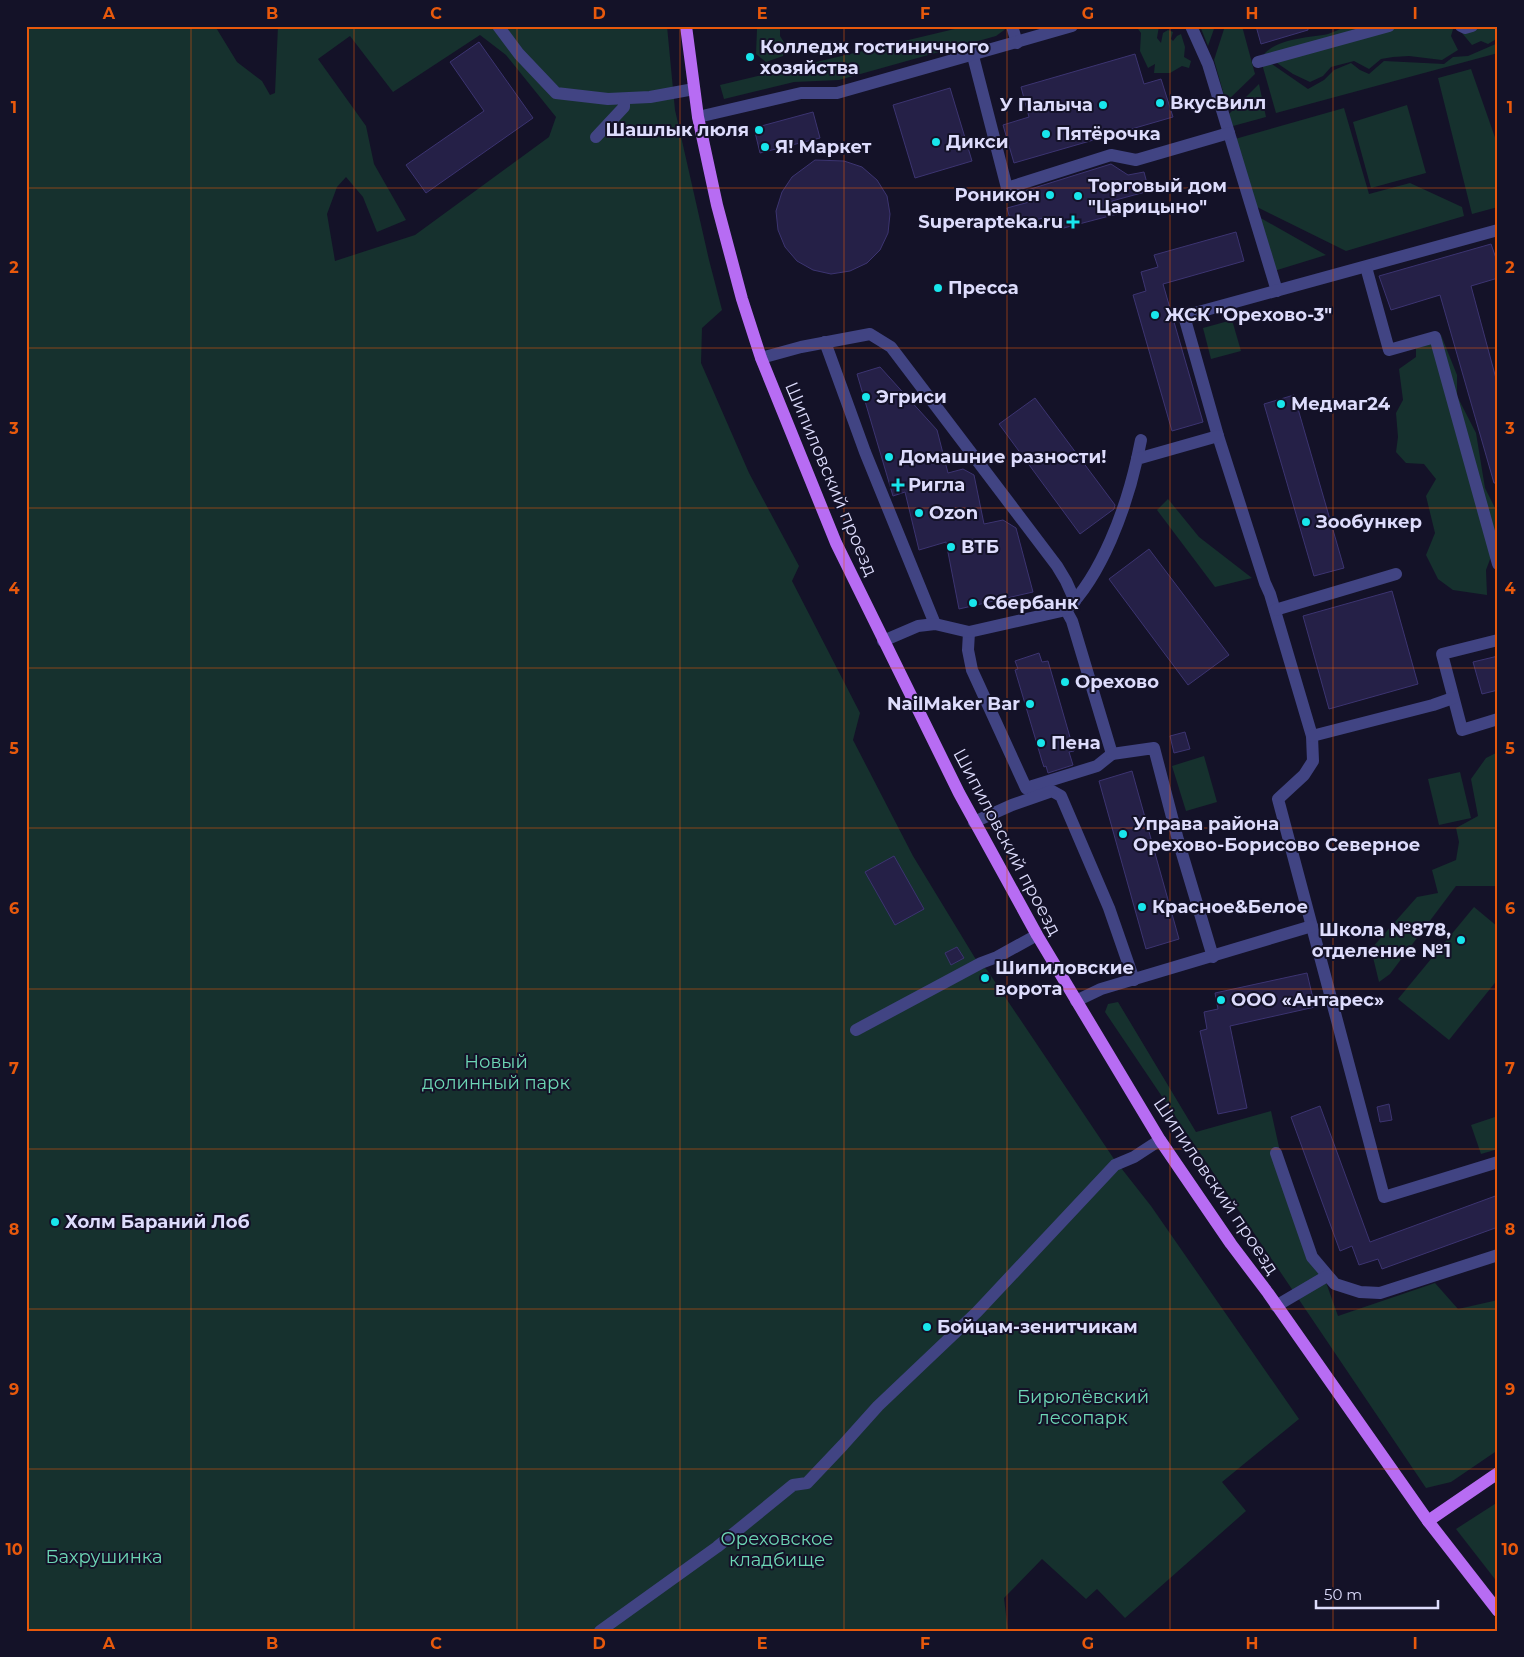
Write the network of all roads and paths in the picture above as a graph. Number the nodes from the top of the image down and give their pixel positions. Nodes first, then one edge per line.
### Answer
1 (498, 26) edge
2 (686, 26) edge
3 (1012, 26) edge
4 (1072, 26) edge
5 (1191, 26) edge
6 (1389, 26) edge
7 (1461, 26) edge
8 (1472, 26) edge
9 (1017, 43) junction
10 (973, 56) junction
11 (1258, 62) dead end
12 (694, 89) junction
13 (624, 99) junction
14 (698, 117) junction
15 (596, 137) dead end
16 (1226, 137) junction
17 (1498, 230) edge
18 (1366, 266) junction
19 (1277, 291) junction
20 (825, 342) junction
21 (761, 358) junction
22 (1218, 436) junction
23 (1141, 440) dead end
24 (1137, 459) junction
25 (1498, 564) edge
26 (1396, 574) dead end
27 (1070, 606) junction
28 (1275, 610) junction
29 (935, 624) junction
30 (969, 632) junction
31 (1498, 640) edge
32 (883, 641) junction
33 (1453, 698) junction
34 (1498, 719) edge
35 (1312, 736) junction
36 (1112, 754) junction
37 (974, 822) junction
38 (1312, 926) junction
39 (1037, 935) junction
40 (1213, 957) junction
41 (1134, 980) junction
42 (1076, 1001) junction
43 (856, 1030) dead end
44 (1160, 1140) junction
45 (1276, 1153) dead end
46 (1498, 1162) edge
47 (1498, 1254) edge
48 (1327, 1276) junction
49 (1276, 1306) junction
50 (1498, 1473) edge
51 (1428, 1521) junction
52 (1498, 1611) edge
53 (600, 1631) edge

1 - 13 lane
2 - 12 main road, Шипиловский проезд
3 - 9 lane
4 - 9 lane
5 - 16 lane
6 - 11 lane
7 - 8 lane
9 - 10 lane
10 - 14 lane
10 - 16 lane
12 - 13 lane
12 - 14 main road, Шипиловский проезд
13 - 15 lane
14 - 21 main road, Шипиловский проезд
16 - 19 lane
17 - 18 lane
18 - 19 lane
18 - 25 lane
19 - 22 lane
20 - 21 lane
20 - 27 lane
20 - 29 lane
21 - 32 main road, Шипиловский проезд
22 - 24 lane
22 - 28 lane
23 - 24 lane
24 - 27 lane
26 - 28 lane
27 - 30 lane
27 - 36 lane
28 - 35 lane
29 - 30 lane
29 - 32 lane
30 - 36 lane
31 - 33 lane
32 - 37 main road, Шипиловский проезд
33 - 34 lane
33 - 35 lane
35 - 38 lane
36 - 40 lane
37 - 39 main road, Шипиловский проезд
37 - 41 lane
38 - 40 lane
38 - 46 lane
39 - 42 main road, Шипиловский проезд
39 - 43 lane
40 - 41 lane
41 - 42 lane
42 - 44 main road, Шипиловский проезд
44 - 49 main road, Шипиловский проезд
44 - 53 lane
45 - 48 lane
47 - 48 lane
48 - 49 lane
49 - 51 main road, Шипиловский проезд
50 - 51 main road
51 - 52 main road, Шипиловский проезд

